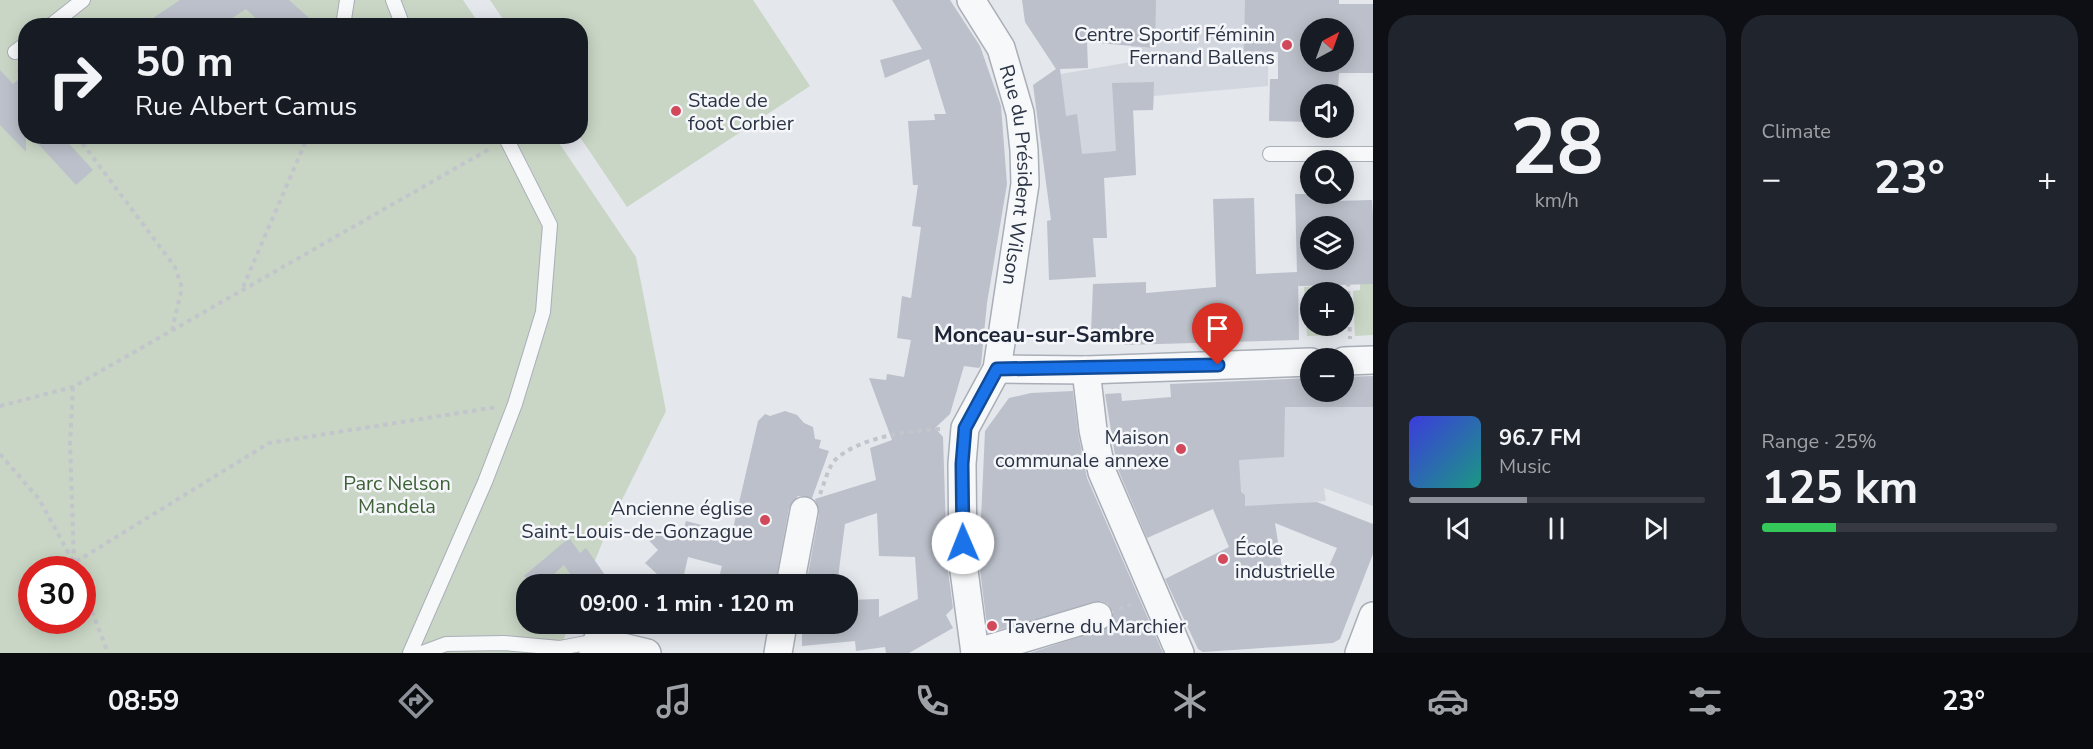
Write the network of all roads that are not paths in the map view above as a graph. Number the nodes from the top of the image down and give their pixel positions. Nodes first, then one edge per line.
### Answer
1 (83, 0) edge
2 (347, 0) edge
3 (393, 0) edge
4 (971, 0) edge
5 (60, 18) edge
6 (344, 18) edge
7 (400, 18) edge
8 (508, 144) edge
9 (1270, 154) dead end
10 (1373, 154) edge
11 (1300, 362) edge
12 (997, 369) junction
13 (1086, 370) junction
14 (804, 511) road end
15 (792, 574) edge
16 (1098, 616) road end
17 (1373, 616) edge
18 (781, 634) edge
19 (595, 647) edge
20 (410, 653) edge
21 (422, 653) edge
22 (647, 653) edge
23 (778, 653) edge
24 (975, 653) edge
25 (1180, 653) edge
26 (1359, 653) edge

1 - 5 lane
2 - 6 lane
3 - 7 lane
4 - 12 street, Rue du Président Wilson
8 - 20 lane
9 - 10 lane
11 - 13 street
12 - 13 street
12 - 24 street, Rue du Président Wilson
13 - 25 street
14 - 15 street
16 - 24 street
17 - 26 street
18 - 23 street
19 - 21 lane
19 - 22 street

